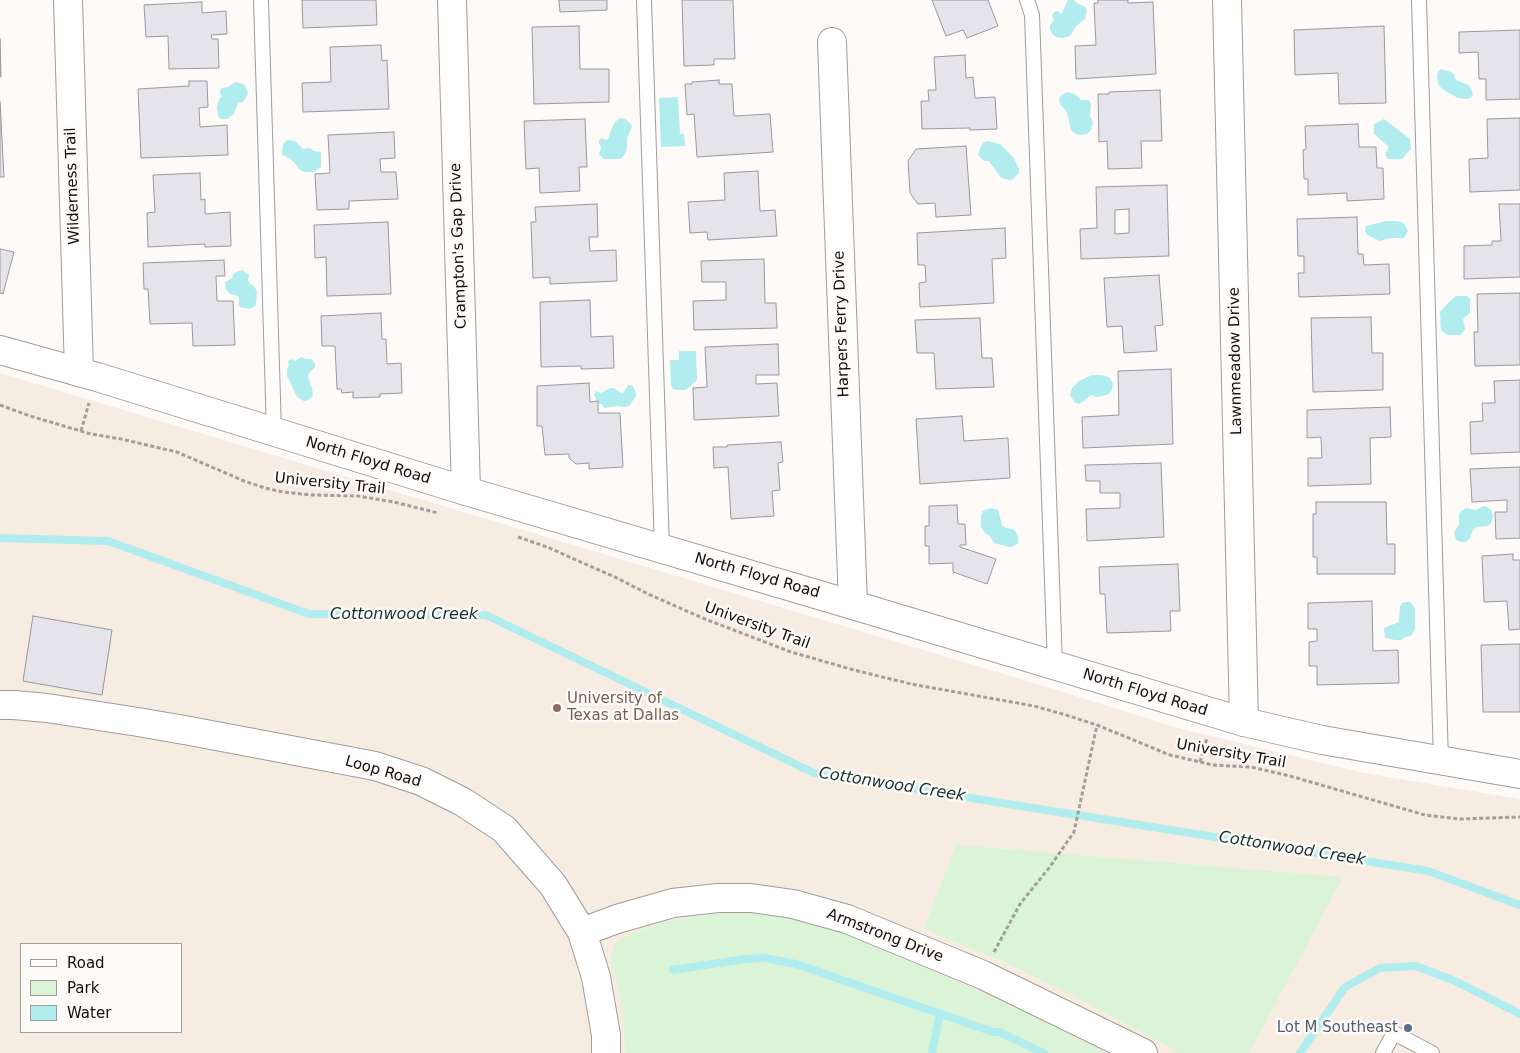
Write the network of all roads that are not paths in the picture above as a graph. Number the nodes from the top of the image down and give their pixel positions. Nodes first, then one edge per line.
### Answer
1 (68, 0) edge
2 (261, 0) edge
3 (452, 0) edge
4 (644, 0) edge
5 (1027, 0) edge
6 (1227, 0) edge
7 (1419, 0) edge
8 (832, 42) dead end
9 (0, 350) edge
10 (79, 372) junction
11 (274, 432) junction
12 (466, 491) junction
13 (662, 548) junction
14 (853, 605) junction
15 (1055, 666) junction
16 (0, 705) edge
17 (1244, 722) junction
18 (1441, 761) junction
19 (1520, 774) edge
20 (582, 932) junction
21 (606, 1053) edge
22 (1143, 1053) edge
23 (1383, 1053) edge
24 (1432, 1053) edge

1 - 10 street, Wilderness Trail
2 - 11 lane
3 - 12 street, Crampton's Gap Drive
4 - 13 lane
5 - 15 lane
6 - 17 street, Lawnmeadow Drive
7 - 18 lane
8 - 14 street, Harpers Ferry Drive
9 - 10 street, North Floyd Road
10 - 11 street, North Floyd Road
11 - 12 street, North Floyd Road
12 - 13 street, North Floyd Road
13 - 14 street, North Floyd Road
14 - 15 street, North Floyd Road
15 - 17 street, North Floyd Road
16 - 20 street, Loop Road
17 - 18 street, North Floyd Road
18 - 19 street, North Floyd Road
20 - 21 street, Loop Road
20 - 22 street, Armstrong Drive
23 - 24 lane

